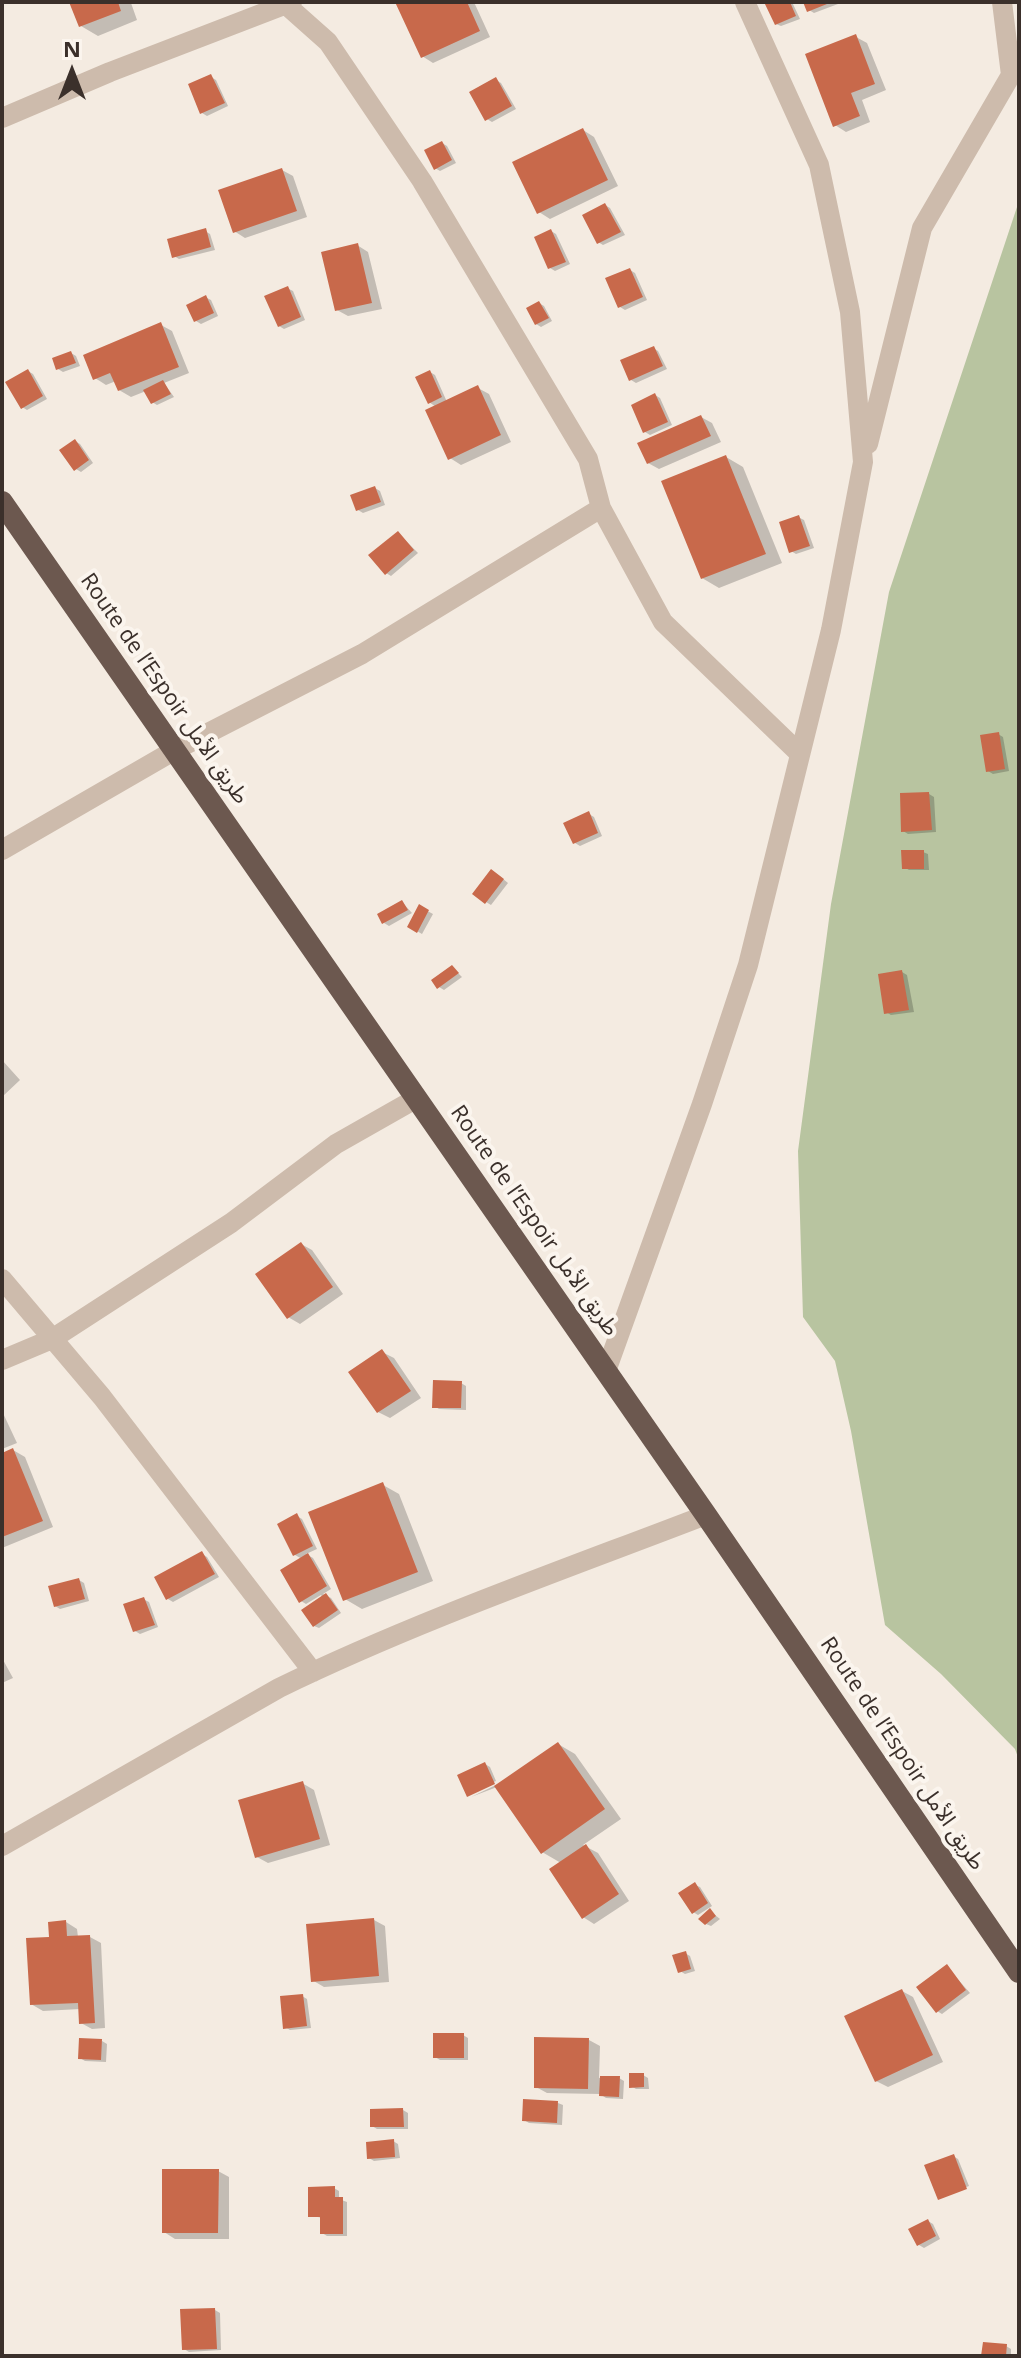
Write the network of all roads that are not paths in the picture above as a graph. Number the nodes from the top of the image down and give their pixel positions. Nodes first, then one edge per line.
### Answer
1 (745, 2) edge
2 (1002, 2) edge
3 (287, 3) edge
4 (1015, 74) edge
5 (2, 118) edge
6 (863, 462) junction
7 (2, 502) edge
8 (601, 508) junction
9 (175, 750) junction
10 (800, 754) junction
11 (2, 850) edge
12 (417, 1098) junction
13 (2, 1279) edge
14 (52, 1339) junction
15 (2, 1360) edge
16 (606, 1371) junction
17 (706, 1515) junction
18 (313, 1672) junction
19 (2, 1846) edge
20 (1019, 1972) edge

1 - 6 street
2 - 4 street
3 - 5 street
3 - 8 street
4 - 6 street
6 - 10 street
7 - 9 highway, Route de l’Espoir طريق الأمل
8 - 9 street
8 - 10 street
9 - 11 street
9 - 12 highway, Route de l’Espoir طريق الأمل
10 - 16 street
12 - 14 street
12 - 16 highway, Route de l’Espoir طريق الأمل
13 - 14 street
14 - 15 street
14 - 18 street
16 - 17 highway, Route de l’Espoir طريق الأمل
17 - 18 street
17 - 20 highway, Route de l’Espoir طريق الأمل
18 - 19 street

